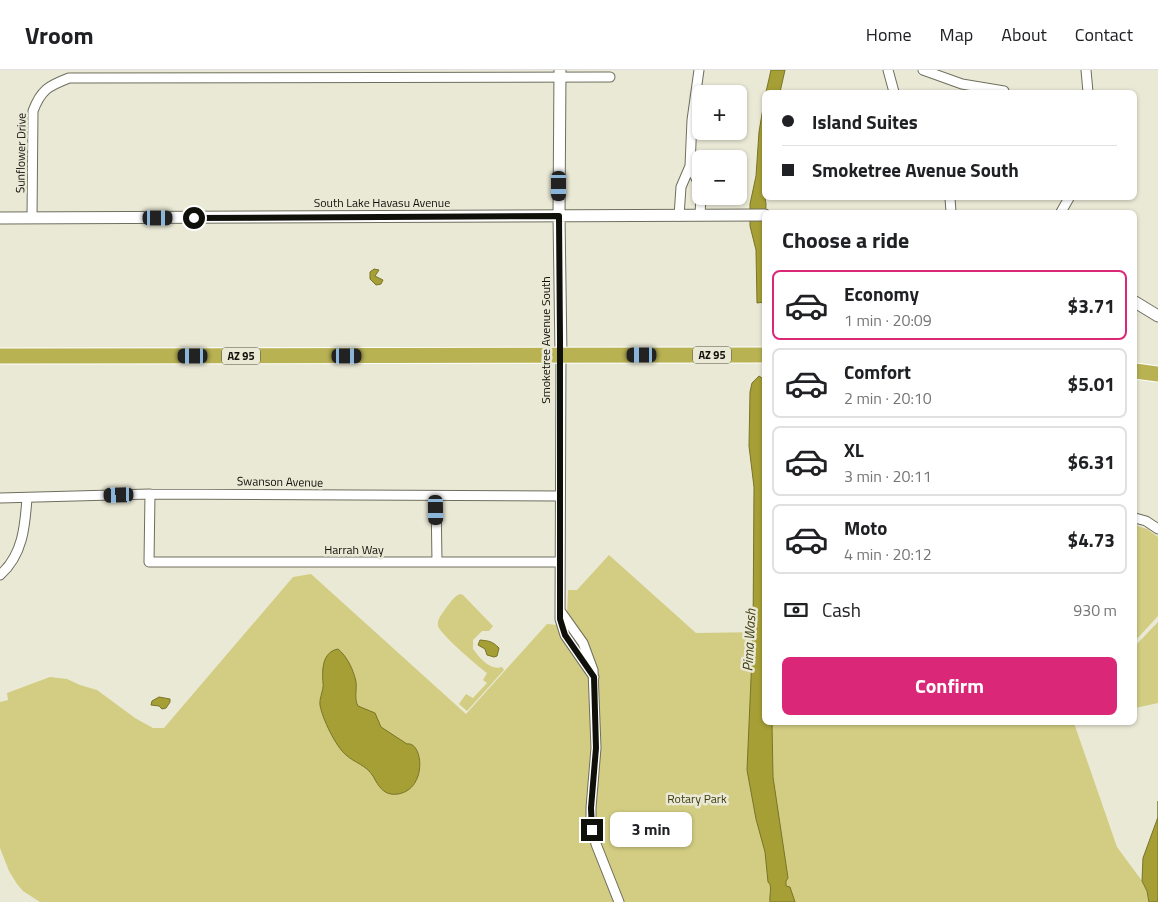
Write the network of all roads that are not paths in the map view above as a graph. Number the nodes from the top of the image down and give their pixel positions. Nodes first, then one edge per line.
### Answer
1 (699, 70) edge
2 (888, 70) edge
3 (923, 70) edge
4 (1086, 70) edge
5 (560, 74) edge
6 (610, 77) dead end
7 (893, 90) edge
8 (998, 90) edge
9 (1088, 90) edge
10 (690, 166) junction
11 (692, 170) edge
12 (701, 205) edge
13 (762, 215) edge
14 (559, 216) junction
15 (679, 216) junction
16 (700, 216) junction
17 (0, 218) edge
18 (32, 218) junction
19 (1137, 303) edge
20 (1158, 316) edge
21 (560, 354) junction
22 (762, 355) edge
23 (0, 356) edge
24 (1137, 371) edge
25 (1158, 374) edge
26 (150, 494) junction
27 (436, 496) junction
28 (560, 496) junction
29 (0, 498) edge
30 (27, 498) junction
31 (1137, 519) edge
32 (1158, 529) edge
33 (436, 562) junction
34 (559, 562) junction
35 (0, 575) edge
36 (619, 902) edge

1 - 10 street
2 - 7 street
3 - 8 street
4 - 9 street
5 - 6 street, Sunflower Drive
5 - 14 main road, Smoketree Avenue South
5 - 18 street, Sunflower Drive
10 - 11 street
10 - 15 street
12 - 16 street
13 - 16 main road, South Lake Havasu Avenue
14 - 15 main road, South Lake Havasu Avenue
14 - 18 main road, South Lake Havasu Avenue
14 - 21 main road, Smoketree Avenue South
15 - 16 main road, South Lake Havasu Avenue
17 - 18 main road, South Lake Havasu Avenue
19 - 20 main road
21 - 22 highway, AZ 95
21 - 23 highway, AZ 95
21 - 28 street, Smoketree Avenue South
24 - 25 highway
26 - 27 street, Swanson Avenue
26 - 30 street, Swanson Avenue
26 - 33 street, Harrah Way
27 - 28 street, Swanson Avenue
27 - 33 street
28 - 34 street, Smoketree Avenue South
29 - 30 street, Swanson Avenue
30 - 35 street
31 - 32 street
33 - 34 street, Harrah Way
34 - 36 street, Smoketree Avenue South

